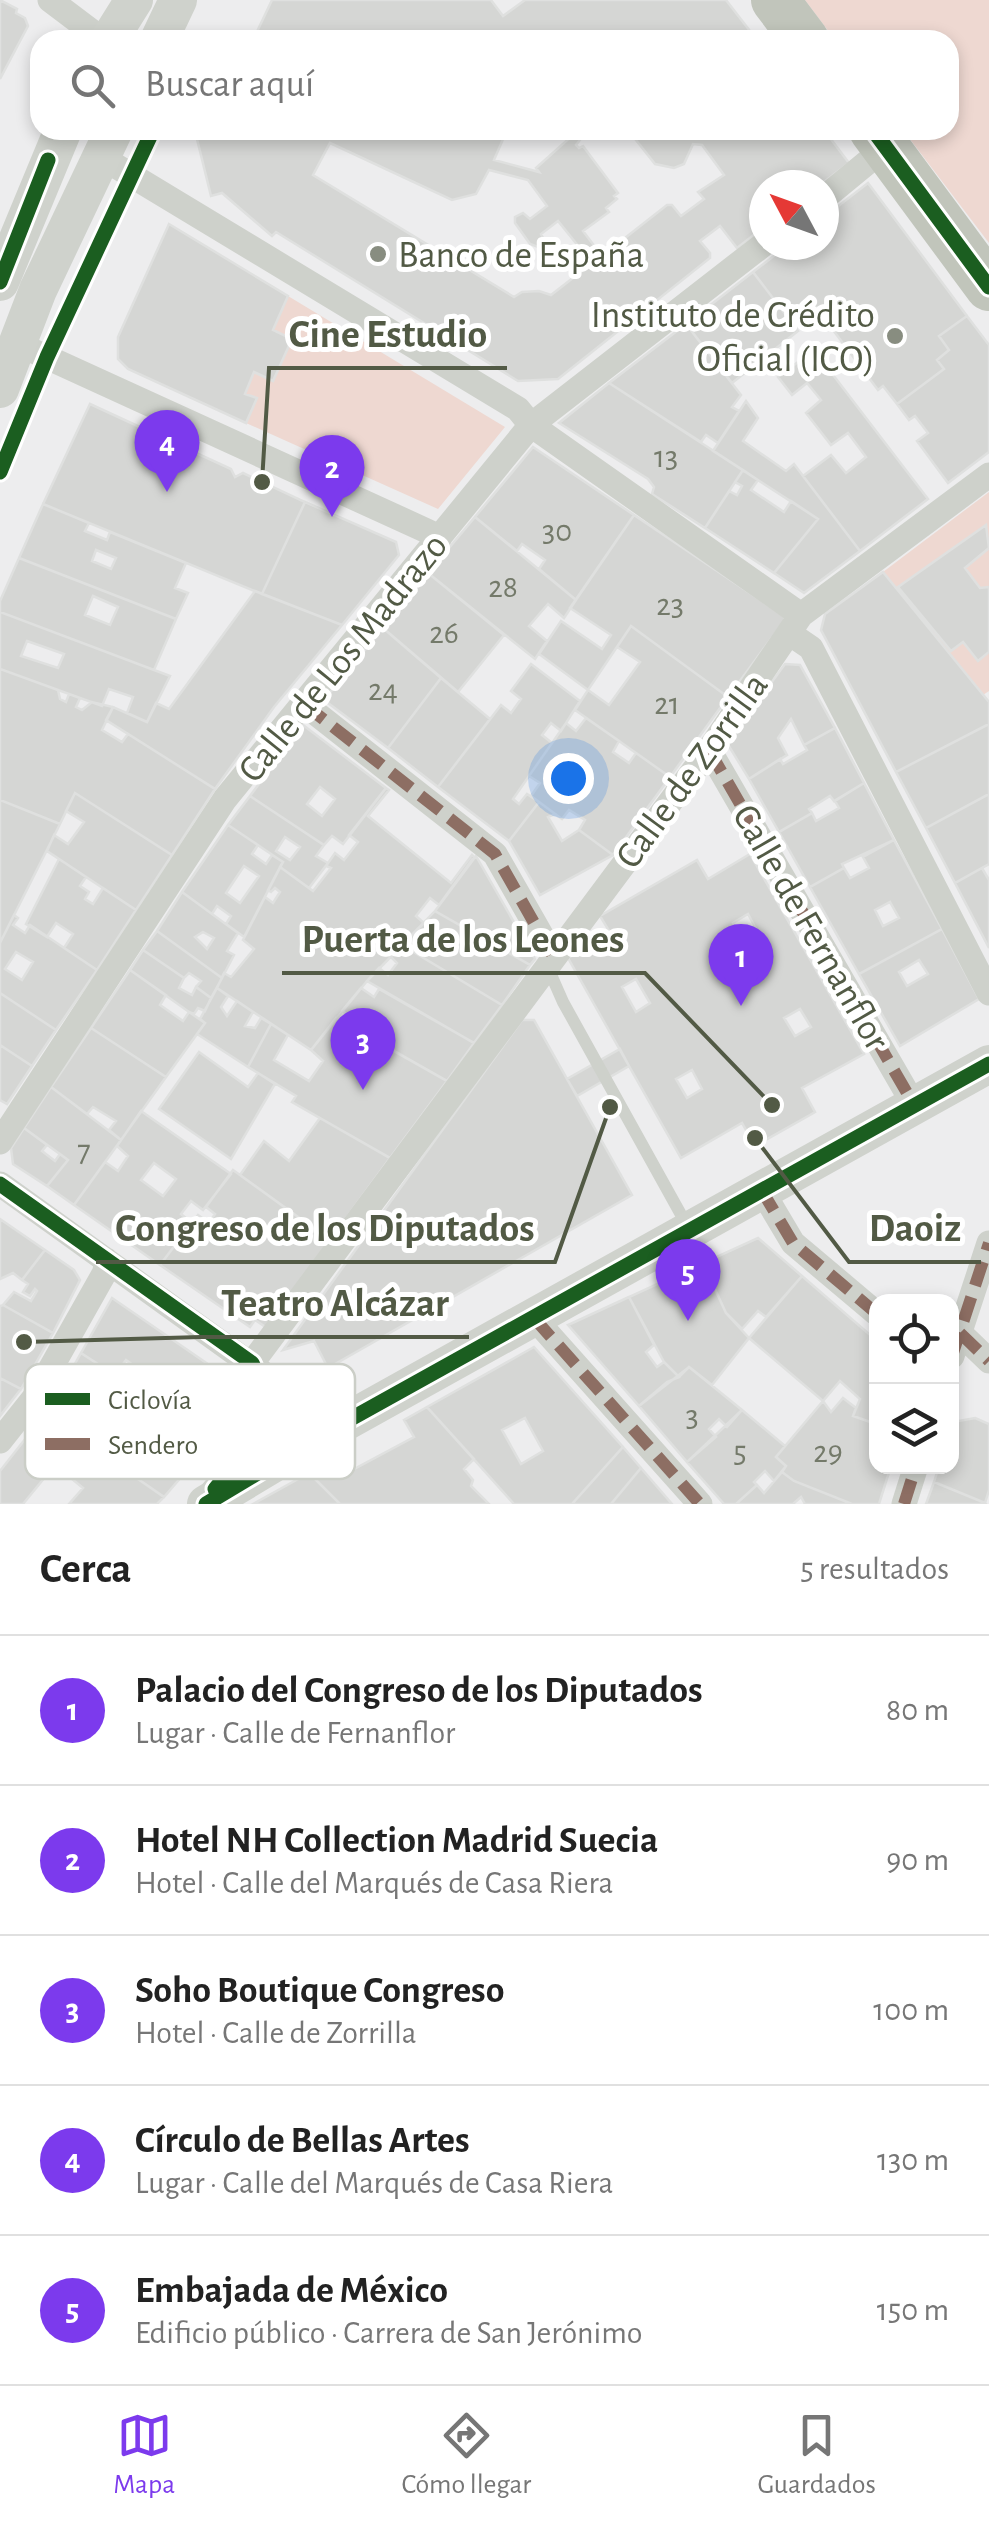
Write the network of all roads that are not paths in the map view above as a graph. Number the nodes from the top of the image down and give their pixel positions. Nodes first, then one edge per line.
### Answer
1 (50, 0) edge
2 (134, 0) edge
3 (178, 0) edge
4 (775, 0) edge
5 (92, 30) edge
6 (113, 30) edge
7 (164, 30) edge
8 (798, 30) edge
9 (878, 140) edge
10 (880, 140) edge
11 (107, 143) edge
12 (56, 145) edge
13 (839, 182) edge
14 (0, 226) edge
15 (749, 256) edge
16 (0, 282) edge
17 (989, 286) edge
18 (9, 346) edge
19 (0, 390) edge
20 (531, 424) junction
21 (989, 474) edge
22 (440, 536) junction
23 (795, 624) junction
24 (304, 704) junction
25 (709, 750) junction
26 (554, 956) junction
27 (989, 992) edge
28 (988, 1063) edge
29 (914, 1105) junction
30 (0, 1142) edge
31 (0, 1184) edge
32 (761, 1189) junction
33 (689, 1229) junction
34 (989, 1244) edge
35 (106, 1260) junction
36 (869, 1307) edge
37 (534, 1318) junction
38 (959, 1335) edge
39 (959, 1346) edge
40 (989, 1362) edge
41 (252, 1363) joint
42 (53, 1364) edge
43 (25, 1409) edge
44 (355, 1416) edge
45 (0, 1440) edge
46 (913, 1474) edge
47 (224, 1479) edge
48 (246, 1479) edge
49 (204, 1504) edge
50 (700, 1504) edge
51 (904, 1504) edge

1 - 5 street
2 - 6 street
3 - 7 street
4 - 8 highway
9 - 13 street
10 - 17 highway
11 - 18 street
11 - 20 street
12 - 14 street
12 - 16 street
15 - 20 street, Calle de Los Madrazo
18 - 19 street
18 - 22 street
20 - 22 street, Calle de Los Madrazo
20 - 23 street
21 - 23 street, Calle de Zorrilla
22 - 24 street, Calle de Los Madrazo
23 - 25 street, Calle de Zorrilla
23 - 27 street
24 - 26 street
24 - 30 street, Calle de Los Madrazo
25 - 26 street, Calle de Zorrilla
25 - 29 street, Calle de Fernanflor
26 - 33 lane
26 - 41 street, Calle de Zorrilla
28 - 29 street
29 - 32 street
31 - 35 street
32 - 33 street
32 - 36 street
33 - 37 street
34 - 38 street
35 - 41 street
35 - 42 street
37 - 44 street
37 - 50 street
39 - 40 street
43 - 45 street
46 - 51 street
47 - 49 street
48 - 49 street

